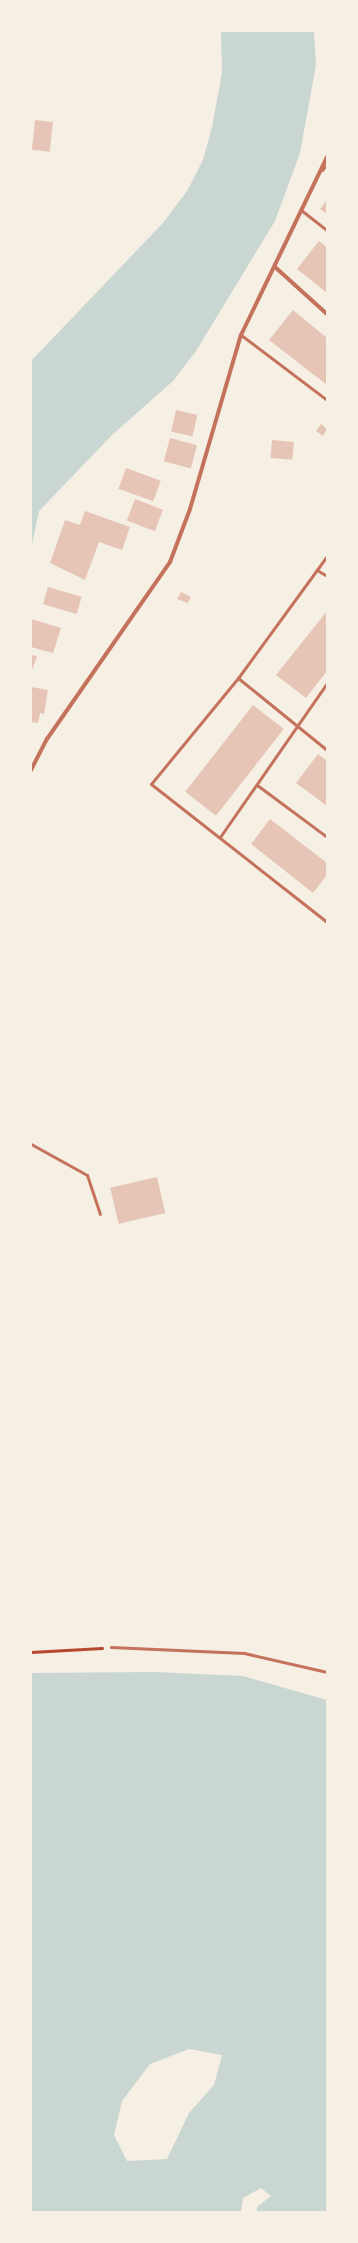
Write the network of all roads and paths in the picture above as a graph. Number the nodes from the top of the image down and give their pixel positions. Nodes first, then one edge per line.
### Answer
1 (327, 157) edge
2 (327, 164) edge
3 (322, 170) junction
4 (301, 210) junction
5 (327, 230) edge
6 (276, 267) junction
7 (327, 314) edge
8 (241, 335) junction
9 (327, 400) edge
10 (327, 556) edge
11 (317, 570) junction
12 (327, 576) edge
13 (238, 678) junction
14 (327, 683) edge
15 (295, 726) junction
16 (327, 750) edge
17 (31, 770) edge
18 (257, 785) junction
19 (220, 837) junction
20 (327, 837) edge
21 (327, 922) edge
22 (31, 1144) edge
23 (100, 1214) dead end
24 (111, 1648) joint
25 (31, 1652) edge
26 (327, 1672) edge

1 - 3 street
2 - 3 lane
3 - 4 street
4 - 5 lane
4 - 6 street
6 - 7 street
6 - 8 street
8 - 9 lane
8 - 17 street
10 - 11 lane
11 - 12 lane
11 - 13 lane
13 - 15 lane
13 - 19 lane
14 - 15 lane
15 - 16 lane
15 - 18 lane
18 - 19 lane
18 - 20 lane
19 - 21 lane
22 - 23 lane
24 - 25 path
24 - 26 lane

